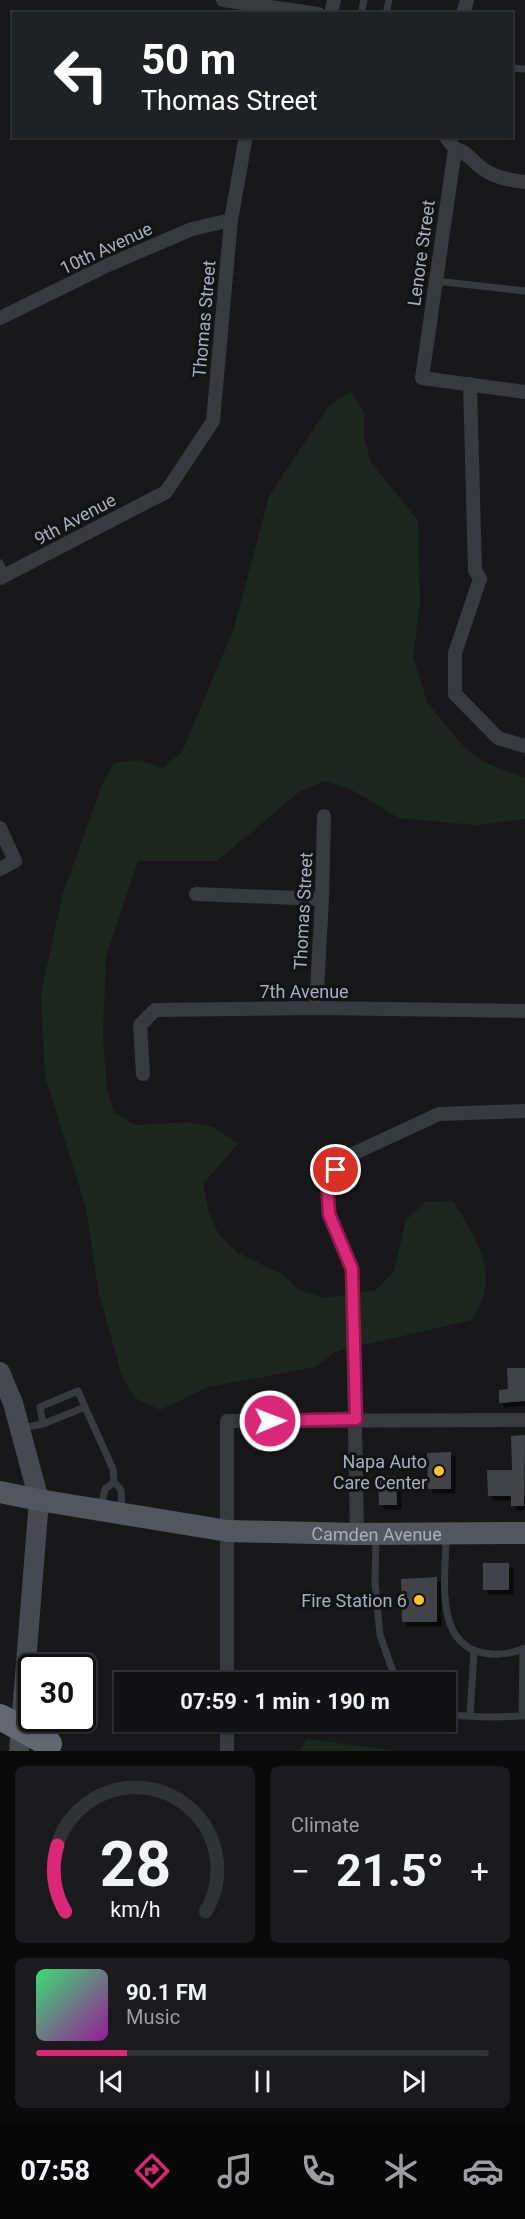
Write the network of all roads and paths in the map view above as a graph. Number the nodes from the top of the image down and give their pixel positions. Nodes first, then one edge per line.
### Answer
1 (223, 0) edge
2 (304, 12) edge
3 (246, 138) edge
4 (447, 138) edge
5 (455, 149) junction
6 (525, 182) edge
7 (231, 220) junction
8 (435, 281) junction
9 (525, 291) edge
10 (0, 318) edge
11 (470, 384) junction
12 (525, 392) edge
13 (166, 492) joint
14 (2, 572) edge
15 (525, 746) edge
16 (324, 816) dead end
17 (0, 828) edge
18 (0, 869) edge
19 (196, 894) dead end
20 (322, 899) junction
21 (316, 1008) junction
22 (525, 1011) edge
23 (143, 1074) dead end
24 (525, 1111) edge
25 (0, 1372) edge
26 (85, 1407) junction
27 (356, 1419) junction
28 (525, 1420) edge
29 (43, 1424) junction
30 (21, 1428) junction
31 (114, 1482) junction
32 (0, 1492) edge
33 (39, 1500) junction
34 (111, 1512) junction
35 (228, 1531) junction
36 (525, 1533) edge
37 (367, 1534) junction
38 (446, 1534) junction
39 (524, 1648) edge
40 (474, 1651) junction
41 (227, 1672) edge
42 (393, 1672) edge
43 (456, 1715) edge
44 (470, 1716) junction
45 (523, 1716) edge
46 (0, 1717) edge
47 (227, 1732) edge
48 (49, 1744) dead end
49 (19, 1751) edge
50 (227, 1751) edge

1 - 2 street
3 - 7 street, Thomas Street
4 - 5 street
5 - 6 street
5 - 8 street, Lenore Street
7 - 10 street, 10th Avenue
7 - 13 street, Thomas Street
8 - 9 lane
8 - 11 street, Lenore Street
11 - 12 street
11 - 15 street
13 - 14 street, 9th Avenue
16 - 20 street, Thomas Street
17 - 18 street
19 - 20 street
20 - 21 street, Thomas Street
21 - 22 street, 7th Avenue
21 - 23 street, 7th Avenue
24 - 27 street
25 - 30 main road
26 - 29 lane
26 - 29 lane
26 - 31 lane
27 - 28 street
27 - 35 street
27 - 37 street
29 - 30 lane
30 - 33 main road
31 - 34 lane
31 - 34 lane
32 - 33 main road, Camden Avenue
33 - 34 main road, Camden Avenue
33 - 49 main road
34 - 35 main road, Camden Avenue
35 - 37 main road, Camden Avenue
35 - 41 street
36 - 38 main road, Camden Avenue
37 - 38 main road, Camden Avenue
37 - 42 lane
38 - 40 lane
39 - 40 lane
39 - 45 lane
40 - 44 lane
43 - 44 lane
44 - 45 lane
46 - 48 highway, bridge
47 - 50 street

